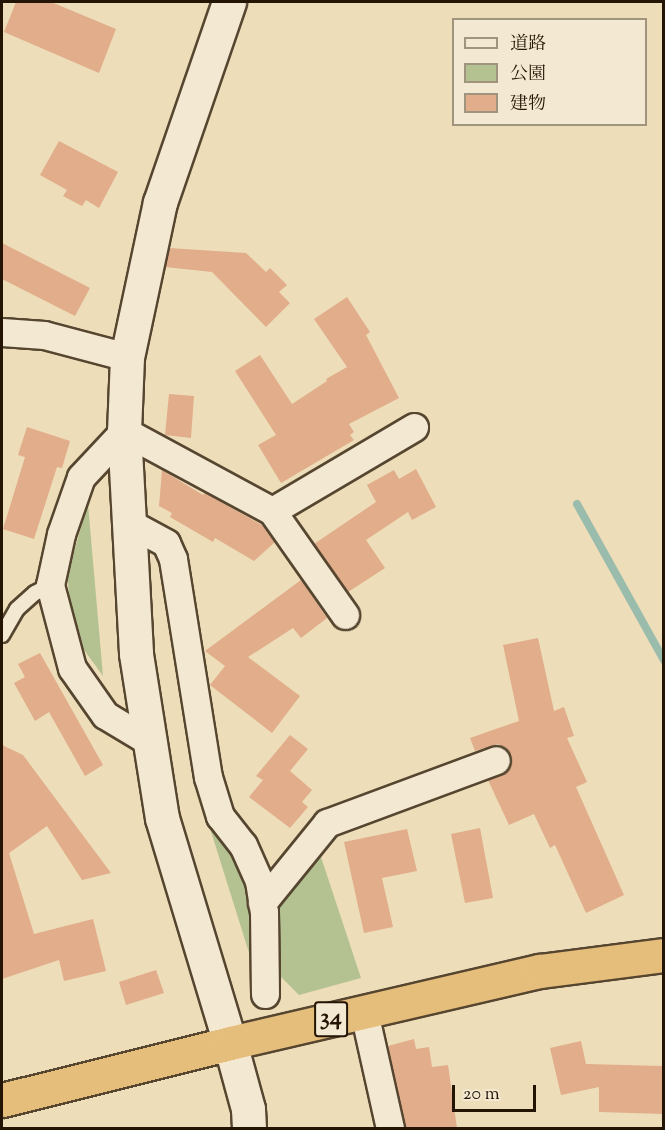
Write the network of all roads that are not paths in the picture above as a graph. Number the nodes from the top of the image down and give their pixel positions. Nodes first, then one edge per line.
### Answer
1 (229, 2) edge
2 (6, 329) edge
3 (127, 357) junction
4 (414, 427) dead end
5 (124, 431) junction
6 (272, 511) junction
7 (129, 523) junction
8 (50, 585) junction
9 (345, 615) dead end
10 (2, 635) edge
11 (150, 742) junction
12 (496, 760) dead end
13 (262, 903) junction
14 (663, 955) edge
15 (265, 994) dead end
16 (364, 1012) junction
17 (230, 1043) junction
18 (2, 1100) edge
19 (249, 1128) edge
20 (390, 1128) edge

1 - 3 street
2 - 3 street
3 - 5 street
4 - 6 street
5 - 6 street
5 - 7 street
5 - 8 street
6 - 9 street
7 - 11 street
7 - 13 street
8 - 10 lane
8 - 11 street
11 - 17 street
12 - 13 street
13 - 15 street
14 - 16 highway, 34
16 - 17 highway, 34
16 - 20 street
17 - 18 highway, 34
17 - 19 street

